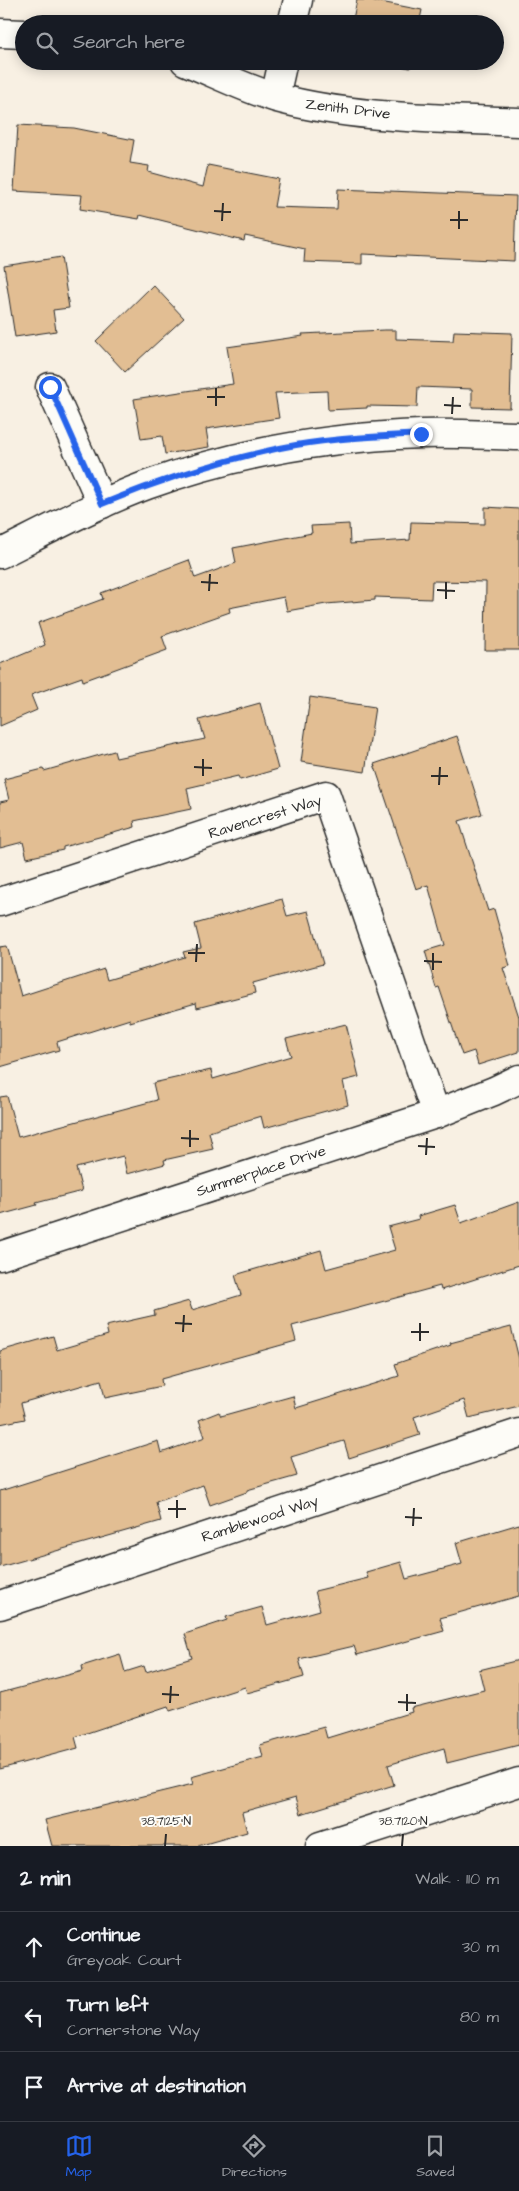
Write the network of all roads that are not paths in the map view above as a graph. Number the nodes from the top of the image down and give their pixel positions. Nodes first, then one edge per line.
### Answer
1 (298, 0) edge
2 (294, 15) edge
3 (0, 33) edge
4 (15, 34) edge
5 (208, 70) edge
6 (281, 70) edge
7 (275, 97) junction
8 (519, 122) edge
9 (50, 387) dead end
10 (519, 436) edge
11 (102, 504) junction
12 (0, 554) edge
13 (0, 902) edge
14 (519, 1079) edge
15 (436, 1114) junction
16 (0, 1256) edge
17 (519, 1433) edge
18 (0, 1605) edge
19 (519, 1782) edge
20 (320, 1846) edge

1 - 2 street
3 - 4 street
5 - 7 street, Zenith Drive
6 - 7 street
7 - 8 street, Zenith Drive
9 - 11 street
10 - 11 street
11 - 12 street
13 - 15 street, Ravencrest Way
14 - 15 street, Summerplace Drive
15 - 16 street, Summerplace Drive
17 - 18 street, Ramblewood Way
19 - 20 street

